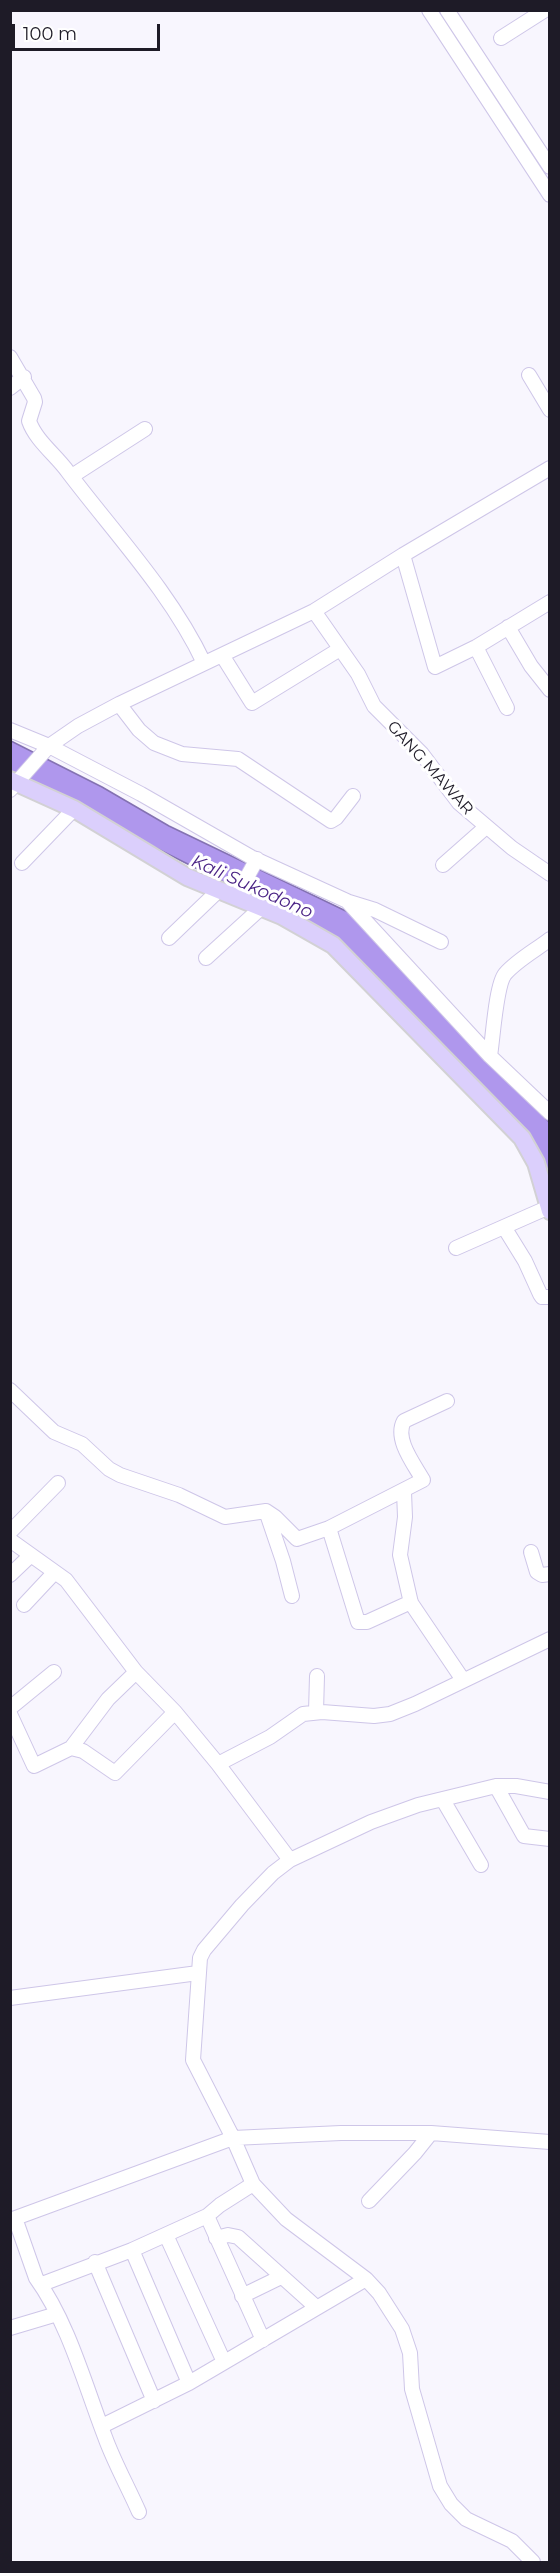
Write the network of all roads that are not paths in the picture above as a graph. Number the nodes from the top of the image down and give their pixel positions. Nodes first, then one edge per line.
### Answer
1 (429, 10) edge
2 (447, 10) edge
3 (545, 10) edge
4 (501, 38) dead end
5 (549, 167) edge
6 (548, 188) edge
7 (10, 357) edge
8 (529, 375) dead end
9 (24, 377) junction
10 (10, 388) edge
11 (549, 410) edge
12 (145, 429) dead end
13 (549, 468) edge
14 (72, 476) junction
15 (403, 555) junction
16 (549, 602) edge
17 (314, 611) junction
18 (508, 627) junction
19 (476, 647) junction
20 (340, 649) junction
21 (222, 655) junction
22 (204, 663) junction
23 (549, 690) edge
24 (118, 704) junction
25 (507, 708) dead end
26 (10, 730) edge
27 (47, 748) junction
28 (13, 783) edge
29 (353, 796) dead end
30 (74, 808) junction
31 (486, 827) junction
32 (256, 861) junction
33 (22, 863) dead end
34 (444, 865) dead end
35 (549, 874) edge
36 (218, 891) junction
37 (237, 895) junction
38 (348, 901) junction
39 (262, 907) junction
40 (169, 938) dead end
41 (549, 939) edge
42 (441, 942) dead end
43 (206, 958) dead end
44 (485, 1050) junction
45 (549, 1113) edge
46 (549, 1209) edge
47 (504, 1227) junction
48 (456, 1248) dead end
49 (549, 1297) edge
50 (10, 1390) edge
51 (447, 1401) dead end
52 (58, 1484) dead end
53 (404, 1492) junction
54 (266, 1511) junction
55 (329, 1528) junction
56 (10, 1532) edge
57 (10, 1540) edge
58 (531, 1552) dead end
59 (31, 1555) junction
60 (54, 1573) junction
61 (549, 1574) edge
62 (10, 1575) edge
63 (291, 1596) dead end
64 (411, 1602) junction
65 (24, 1605) dead end
66 (549, 1639) edge
67 (54, 1672) dead end
68 (136, 1672) junction
69 (317, 1676) dead end
70 (463, 1680) junction
71 (10, 1708) edge
72 (175, 1712) junction
73 (316, 1712) junction
74 (10, 1714) edge
75 (71, 1748) junction
76 (218, 1764) junction
77 (495, 1786) junction
78 (549, 1792) edge
79 (443, 1800) junction
80 (549, 1839) edge
81 (287, 1856) junction
82 (481, 1865) dead end
83 (198, 1973) junction
84 (10, 1998) edge
85 (431, 2133) junction
86 (233, 2138) junction
87 (549, 2142) edge
88 (253, 2184) junction
89 (369, 2201) dead end
90 (207, 2216) junction
91 (13, 2219) edge
92 (165, 2235) junction
93 (216, 2238) junction
94 (132, 2250) junction
95 (95, 2262) junction
96 (281, 2277) junction
97 (366, 2279) junction
98 (42, 2284) junction
99 (242, 2296) junction
100 (316, 2307) junction
101 (57, 2314) junction
102 (10, 2328) edge
103 (263, 2340) junction
104 (224, 2362) junction
105 (189, 2383) junction
106 (153, 2401) junction
107 (102, 2426) junction
108 (139, 2512) dead end
109 (533, 2562) edge

1 - 6 street
2 - 5 street
3 - 4 street
7 - 9 street
8 - 11 street
9 - 10 street
9 - 14 street
12 - 14 street
13 - 15 street
14 - 22 street
15 - 17 street
15 - 19 street
16 - 18 street
17 - 20 street, GANG MAWAR
17 - 21 street
18 - 19 street
18 - 23 street
19 - 25 street
20 - 21 street
20 - 31 street, GANG MAWAR
21 - 22 street
22 - 24 street
24 - 27 street
24 - 29 street
26 - 27 street
27 - 28 street
27 - 32 street
28 - 30 main road
30 - 33 street
30 - 36 main road
31 - 34 street
31 - 35 street, GANG MAWAR
32 - 37 street
32 - 38 street
36 - 37 main road
36 - 40 street
37 - 39 main road
38 - 42 street
38 - 44 street
39 - 43 street
39 - 46 main road
41 - 44 street
44 - 45 street
46 - 47 street
47 - 48 street
47 - 49 street
50 - 54 street
51 - 53 street
52 - 56 street
53 - 55 street
53 - 64 street
54 - 55 street
54 - 63 street
55 - 64 street
57 - 59 street
58 - 61 street
59 - 60 street
59 - 62 street
60 - 65 street
60 - 68 street
64 - 70 street
66 - 70 street
67 - 71 street
68 - 72 street
68 - 75 street
69 - 73 street
70 - 73 street
72 - 75 street
72 - 76 street
73 - 76 street
74 - 75 street
76 - 81 street
77 - 78 street
77 - 79 street
77 - 80 street
79 - 81 street
79 - 82 street
81 - 83 street
83 - 84 street
83 - 86 street
85 - 86 street
85 - 87 street
85 - 89 street
86 - 88 street
86 - 91 street
88 - 90 street
88 - 97 street
90 - 92 street
90 - 93 street
91 - 98 street
92 - 94 street
92 - 104 street
93 - 96 street
93 - 99 street
94 - 95 street
94 - 105 street
95 - 98 street
95 - 106 street
96 - 99 street
96 - 100 street
97 - 100 street
97 - 109 street
98 - 101 street
99 - 103 street
100 - 103 street
101 - 102 street
101 - 107 street
103 - 104 street
104 - 105 street
105 - 106 street
106 - 107 street
107 - 108 street

